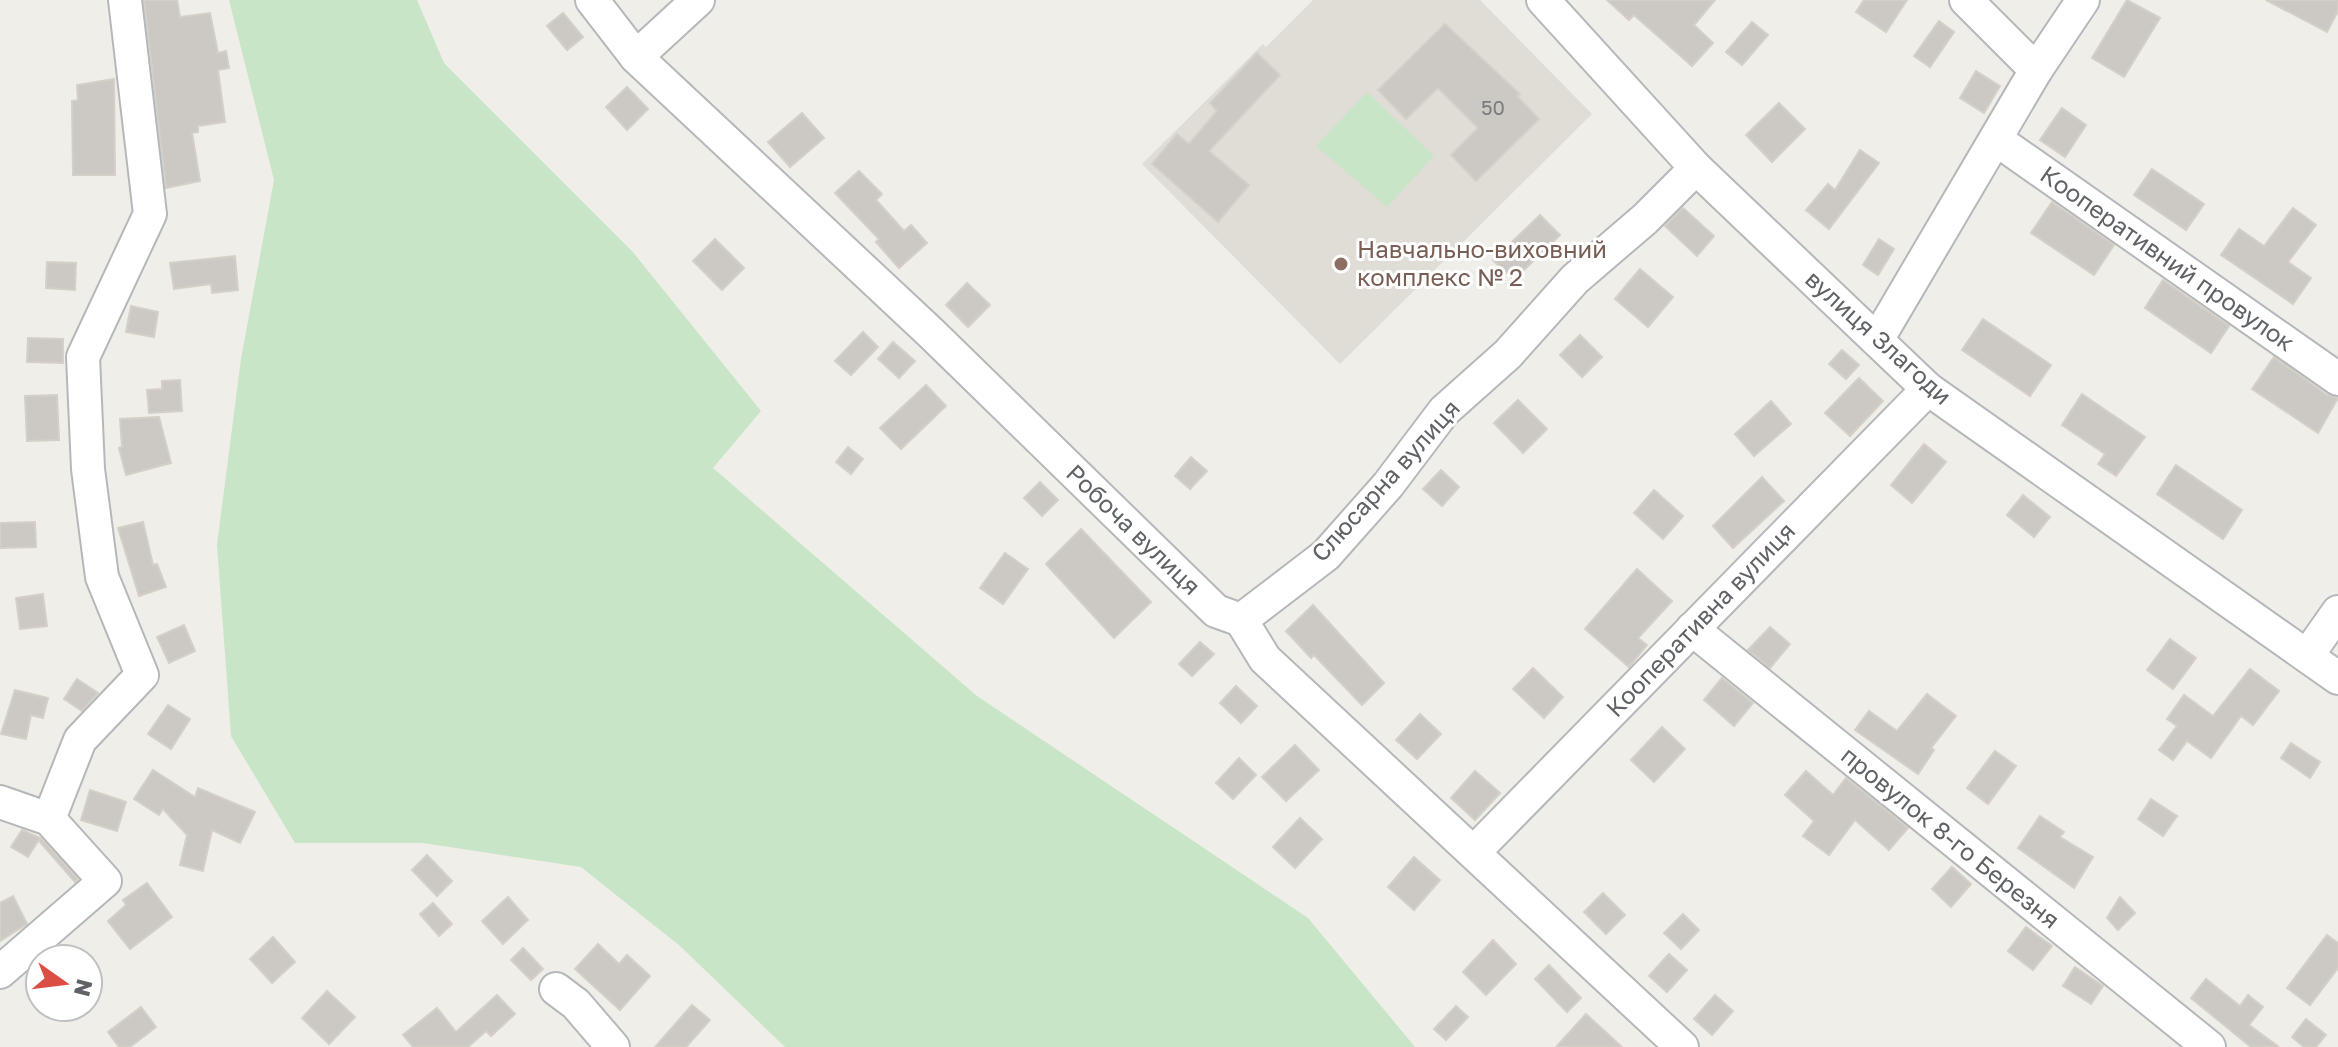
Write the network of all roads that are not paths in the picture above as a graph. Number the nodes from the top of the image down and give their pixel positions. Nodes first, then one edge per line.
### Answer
1 (125, 0) edge
2 (592, 0) edge
3 (698, 0) edge
4 (1543, 0) edge
5 (1966, 0) edge
6 (2083, 0) edge
7 (636, 57) junction
8 (2036, 70) junction
9 (1997, 140) junction
10 (1696, 168) junction
11 (1877, 340) junction
12 (2338, 379) edge
13 (1928, 389) junction
14 (2338, 612) edge
15 (1241, 620) junction
16 (1692, 629) junction
17 (2307, 656) junction
18 (2338, 678) edge
19 (0, 802) edge
20 (49, 819) junction
21 (1474, 852) junction
22 (0, 972) edge
23 (556, 989) dead end
24 (613, 1047) edge
25 (1682, 1047) edge
26 (2209, 1047) edge

1 - 20 street
2 - 7 street, Робоча вулиця
3 - 7 street
4 - 10 street, вулиця Злагоди
5 - 8 street
6 - 8 street
7 - 15 street, Робоча вулиця
8 - 9 street
9 - 11 street
9 - 12 street, Кооперативний провулок
10 - 11 street, вулиця Злагоди
10 - 15 street, Слюсарна вулиця
11 - 13 street, вулиця Злагоди
13 - 16 street, Кооперативна вулиця
13 - 17 street, вулиця Злагоди
14 - 17 street
15 - 21 street
16 - 21 street, Кооперативна вулиця
16 - 26 street, провулок 8-го Березня
17 - 18 street, вулиця Злагоди
19 - 20 street
20 - 22 street
21 - 25 street
23 - 24 street

